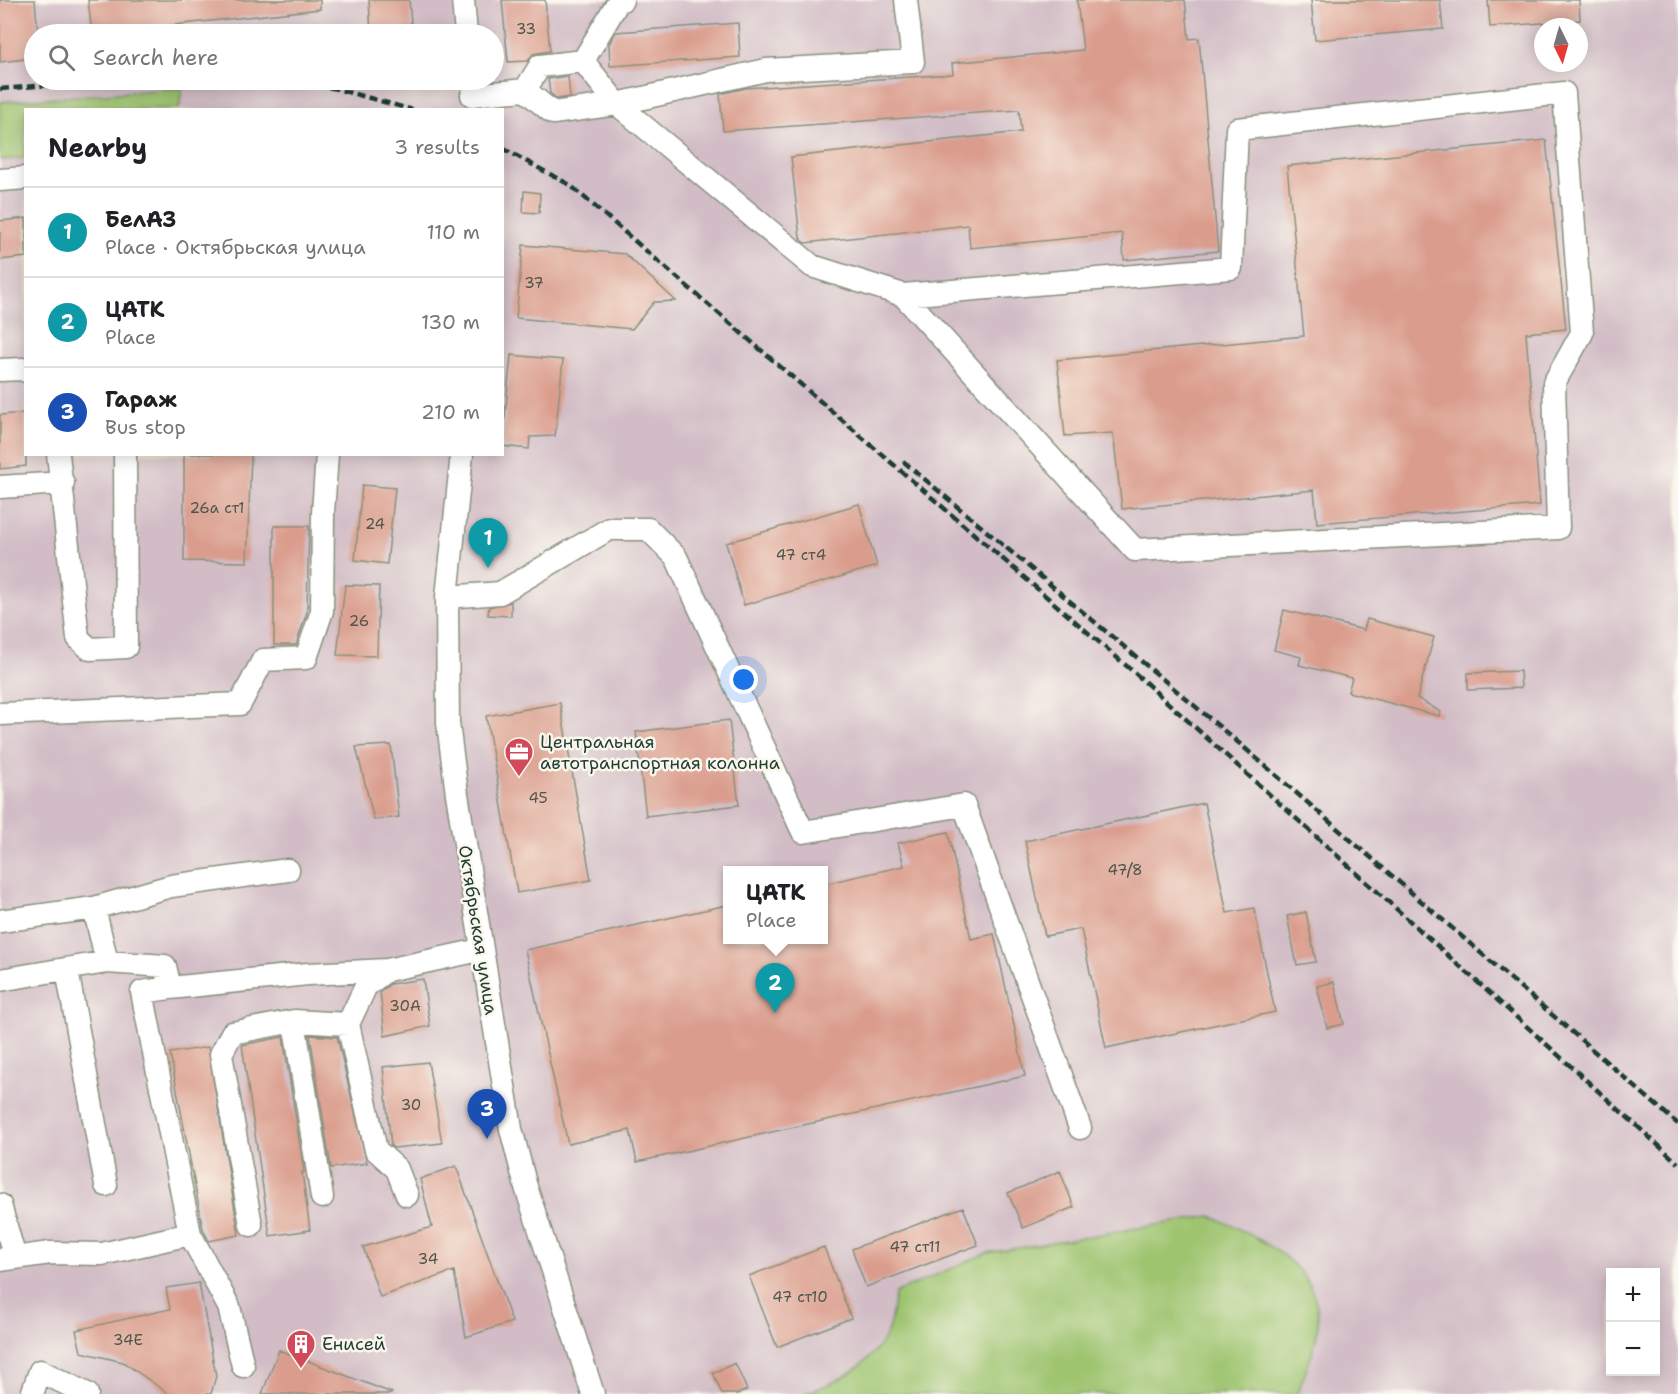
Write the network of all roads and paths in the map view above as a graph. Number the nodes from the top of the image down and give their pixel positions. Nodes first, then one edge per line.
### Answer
1 (463, 0) edge
2 (906, 0) edge
3 (619, 1) edge
4 (465, 24) edge
5 (584, 61) junction
6 (525, 90) junction
7 (472, 95) edge
8 (617, 104) junction
9 (24, 178) edge
10 (0, 180) edge
11 (903, 295) junction
12 (0, 370) edge
13 (24, 371) edge
14 (58, 456) edge
15 (125, 456) edge
16 (327, 456) edge
17 (462, 456) edge
18 (63, 483) junction
19 (0, 487) edge
20 (447, 597) junction
21 (0, 714) edge
22 (288, 870) dead end
23 (94, 909) junction
24 (0, 921) edge
25 (480, 950) junction
26 (107, 962) junction
27 (67, 970) junction
28 (387, 970) junction
29 (0, 980) edge
30 (170, 988) junction
31 (294, 1021) junction
32 (348, 1024) junction
33 (1080, 1128) dead end
34 (106, 1185) dead end
35 (406, 1195) dead end
36 (322, 1197) dead end
37 (0, 1205) edge
38 (252, 1225) dead end
39 (190, 1233) junction
40 (7, 1259) edge
41 (243, 1366) dead end
42 (32, 1394) edge
43 (87, 1394) edge
44 (593, 1394) edge

1 - 4 street
2 - 8 street
3 - 5 street
5 - 6 street
5 - 8 street
6 - 7 street
6 - 8 street
8 - 11 street
9 - 10 street
11 - 11 street
12 - 13 street
14 - 18 street
15 - 18 street
16 - 21 street
17 - 20 street, Октябрьская улица
18 - 19 street
20 - 25 street, Октябрьская улица
20 - 33 street
22 - 23 street
23 - 24 street
23 - 26 street
25 - 28 street
25 - 44 street, Октябрьская улица
26 - 27 street
26 - 30 street
27 - 29 street
27 - 34 street
28 - 30 street
28 - 32 street
30 - 39 street
31 - 32 street
31 - 36 street
31 - 38 street
32 - 35 street
37 - 40 street
39 - 40 street
39 - 41 street
42 - 43 street

